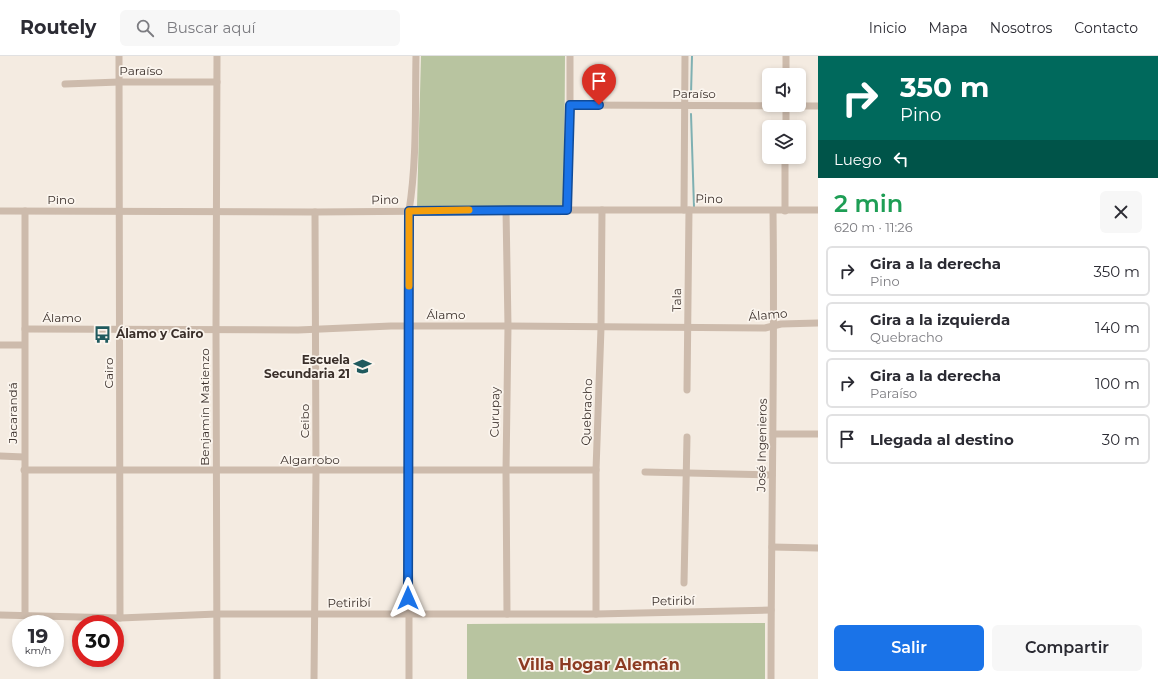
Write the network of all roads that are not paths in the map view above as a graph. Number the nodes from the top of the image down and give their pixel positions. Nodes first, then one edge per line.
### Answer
1 (120, 56) edge
2 (217, 56) edge
3 (416, 56) edge
4 (570, 56) edge
5 (685, 56) edge
6 (786, 56) edge
7 (786, 68) edge
8 (119, 82) junction
9 (217, 82) junction
10 (66, 84) dead end
11 (570, 105) junction
12 (685, 105) junction
13 (762, 106) edge
14 (806, 106) edge
15 (818, 106) edge
16 (786, 164) edge
17 (506, 210) junction
18 (567, 210) junction
19 (602, 210) junction
20 (687, 210) junction
21 (818, 210) edge
22 (0, 211) edge
23 (25, 211) junction
24 (217, 211) junction
25 (409, 211) junction
26 (773, 211) junction
27 (785, 211) junction
28 (119, 212) junction
29 (315, 212) junction
30 (818, 323) edge
31 (774, 324) junction
32 (409, 326) junction
33 (508, 326) junction
34 (601, 328) junction
35 (688, 328) junction
36 (25, 329) junction
37 (315, 329) junction
38 (120, 330) junction
39 (216, 330) junction
40 (0, 345) edge
41 (24, 345) junction
42 (687, 390) dead end
43 (773, 434) junction
44 (818, 434) edge
45 (687, 437) dead end
46 (0, 456) edge
47 (24, 457) junction
48 (24, 470) junction
49 (120, 470) junction
50 (216, 470) junction
51 (596, 470) junction
52 (316, 471) junction
53 (408, 471) junction
54 (506, 471) junction
55 (645, 472) dead end
56 (686, 473) junction
57 (772, 475) junction
58 (772, 547) junction
59 (818, 548) edge
60 (684, 583) dead end
61 (771, 610) junction
62 (217, 614) junction
63 (408, 614) junction
64 (507, 614) junction
65 (596, 614) junction
66 (0, 615) edge
67 (12, 615) edge
68 (25, 615) edge
69 (120, 615) edge
70 (314, 615) junction
71 (124, 618) edge
72 (217, 679) edge
73 (314, 679) edge
74 (409, 679) edge
75 (771, 679) edge

1 - 8 street, Cairo
2 - 9 street, Benjamín Matienzo
3 - 25 street
4 - 11 street
5 - 12 street, Tala
6 - 7 street
8 - 9 street, Paraíso
8 - 10 street, Paraíso
8 - 28 street, Cairo
9 - 24 street, Benjamín Matienzo
11 - 12 street, Paraíso
11 - 18 street
12 - 13 street, Paraíso
12 - 20 street, Tala
14 - 15 street, Paraíso
16 - 27 street
17 - 18 street, Pino
17 - 25 street, Pino
17 - 33 street, Curupay
18 - 19 street, Pino
19 - 20 street, Pino
19 - 34 street, Quebracho
20 - 26 street, Pino
20 - 35 street, Tala
21 - 27 street, Pino
22 - 23 street, Pino
23 - 28 street, Pino
23 - 36 street, Jacarandá
24 - 28 street, Pino
24 - 29 street, Pino
24 - 39 street, Benjamín Matienzo
25 - 29 street, Pino
25 - 32 street
26 - 27 street, Pino
26 - 31 street, José Ingenieros
28 - 38 street, Cairo
29 - 37 street, Ceibo
30 - 31 street, Álamo
31 - 35 street, Álamo
31 - 43 street, José Ingenieros
32 - 33 street, Álamo
32 - 37 street, Álamo
32 - 53 street
33 - 34 street, Álamo
33 - 54 street, Curupay
34 - 35 street, Álamo
34 - 51 street, Quebracho
35 - 42 street, Tala
36 - 38 street, Álamo
36 - 41 street, Jacarandá
37 - 39 street, Álamo
37 - 52 street, Ceibo
38 - 39 street, Álamo
38 - 49 street, Cairo
39 - 50 street, Benjamín Matienzo
40 - 41 street
41 - 47 street, Jacarandá
43 - 44 street
43 - 57 street, José Ingenieros
45 - 56 street
46 - 47 street
47 - 48 street, Jacarandá
48 - 49 street, Algarrobo
48 - 68 street, Jacarandá
49 - 50 street, Algarrobo
49 - 69 street, Cairo
50 - 52 street, Algarrobo
50 - 62 street, Benjamín Matienzo
51 - 54 street, Algarrobo
51 - 65 street, Quebracho
52 - 53 street, Algarrobo
52 - 70 street, Ceibo
53 - 54 street, Algarrobo
53 - 63 street
54 - 64 street, Curupay
55 - 56 street
56 - 57 street
56 - 60 street
57 - 58 street, José Ingenieros
58 - 59 street
58 - 61 street, José Ingenieros
61 - 65 street, Petiribí
61 - 75 street, José Ingenieros
62 - 70 street, Petiribí
62 - 71 street, Petiribí
62 - 72 street, Benjamín Matienzo
63 - 64 street, Petiribí
63 - 70 street, Petiribí
63 - 74 street
64 - 65 street, Petiribí
66 - 67 street, Petiribí
70 - 73 street, Ceibo

